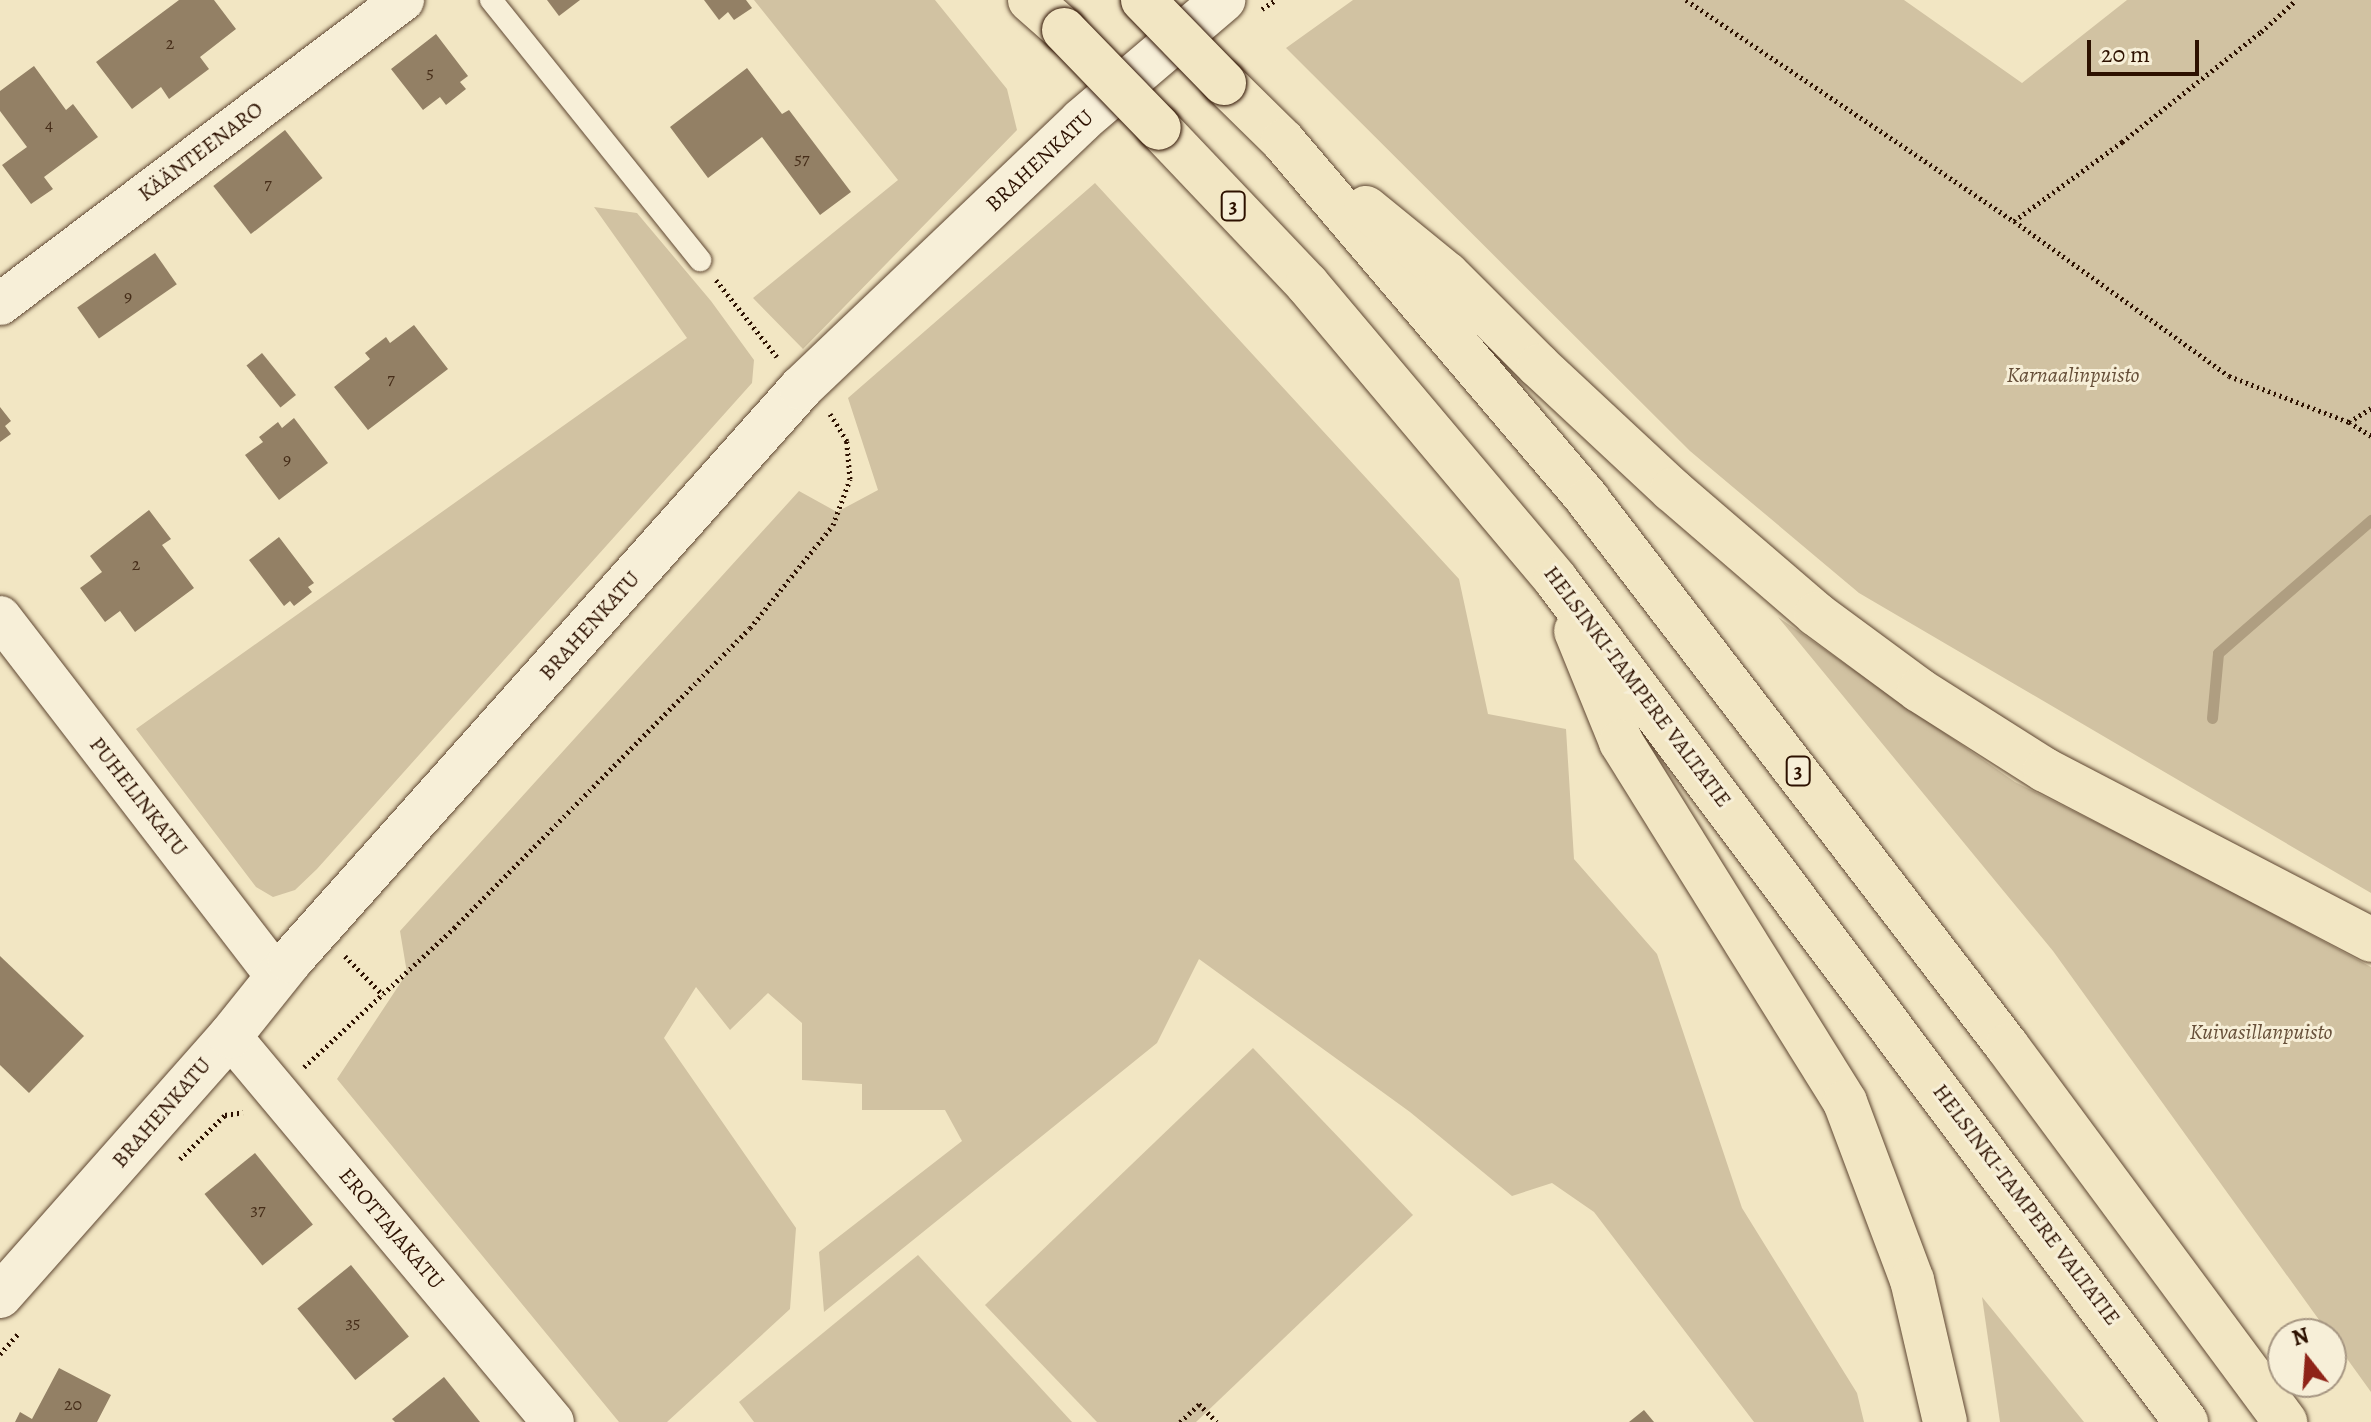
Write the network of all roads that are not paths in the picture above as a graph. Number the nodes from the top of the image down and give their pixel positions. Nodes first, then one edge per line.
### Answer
1 (403, 0) edge
2 (491, 0) edge
3 (1030, 0) edge
4 (1143, 0) edge
5 (1223, 0) edge
6 (1283, 141) junction
7 (700, 260) road end
8 (0, 304) edge
9 (1556, 580) junction
10 (0, 617) edge
11 (2371, 940) edge
12 (277, 977) junction
13 (230, 1036) junction
14 (10, 1314) edge
15 (553, 1422) edge
16 (1945, 1422) edge
17 (2186, 1422) edge
18 (2285, 1422) edge

1 - 8 street, KÄÄNTEENARO
2 - 7 lane
3 - 9 highway, HELSINKI-TAMPERE VALTATIE / 3, bridge
4 - 6 highway, 3, bridge
5 - 12 main road, BRAHENKATU
6 - 11 highway
6 - 18 highway, 3
9 - 16 highway
9 - 17 highway, HELSINKI-TAMPERE VALTATIE / 3
10 - 12 street, PUHELINKATU
12 - 13 main road, BRAHENKATU
13 - 14 main road, BRAHENKATU
13 - 15 street, EROTTAJAKATU

